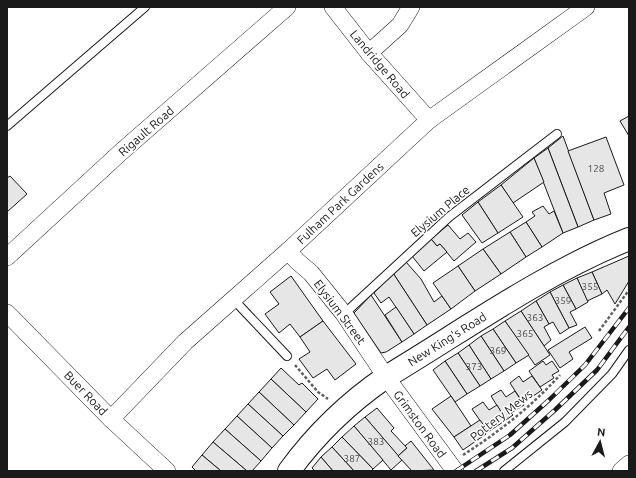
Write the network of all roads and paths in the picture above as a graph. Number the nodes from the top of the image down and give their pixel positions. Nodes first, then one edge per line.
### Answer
1 (145, 7) edge
2 (287, 7) edge
3 (333, 7) edge
4 (411, 7) edge
5 (586, 7) edge
6 (369, 53) junction
7 (429, 120) junction
8 (7, 126) edge
9 (558, 134) dead end
10 (629, 239) edge
11 (288, 251) junction
12 (7, 257) edge
13 (629, 290) edge
14 (232, 299) junction
15 (7, 313) edge
16 (344, 314) junction
17 (599, 331) dead end
18 (629, 350) edge
19 (287, 356) joint
20 (560, 375) dead end
21 (386, 377) junction
22 (343, 410) junction
23 (110, 419) junction
24 (629, 464) edge
25 (452, 467) edge
26 (167, 471) edge
27 (289, 471) edge
28 (504, 471) edge
29 (622, 471) edge

1 - 8 lane
2 - 12 street, Rigault Road
3 - 6 street, Landridge Road
4 - 6 street
5 - 7 street, Fulham Park Gardens
6 - 7 street, Landridge Road
7 - 11 street, Fulham Park Gardens
9 - 16 lane, Elysium Place
10 - 21 main road, New King's Road
11 - 14 street, Fulham Park Gardens
11 - 16 street, Elysium Street
13 - 17 path
14 - 19 lane
14 - 23 street, Fulham Park Gardens
15 - 23 street, Buer Road
16 - 21 street, Elysium Street
18 - 28 lane
19 - 22 path
20 - 25 path, Pottery Mews
21 - 22 main road, New King's Road
21 - 25 street, Grimston Road
22 - 27 main road, New King's Road
23 - 26 street, Buer Road
24 - 29 street

